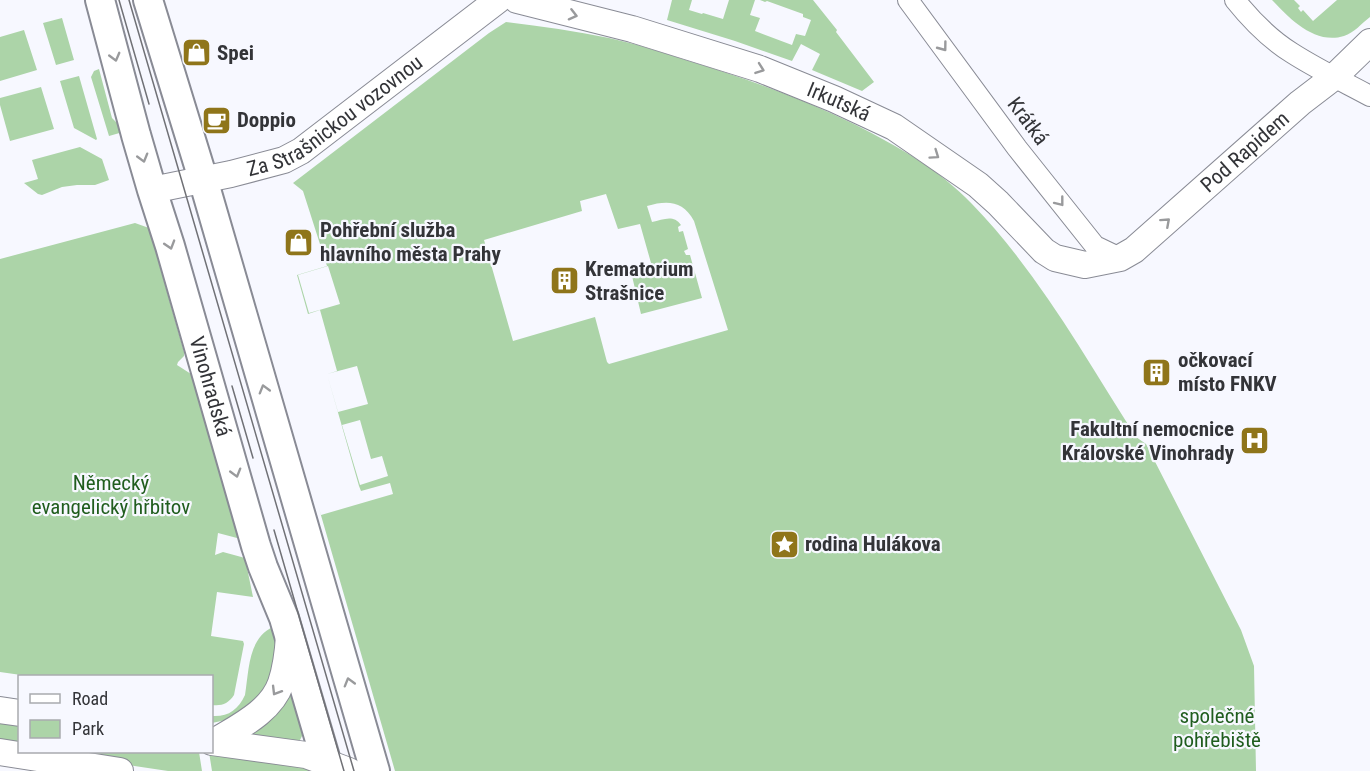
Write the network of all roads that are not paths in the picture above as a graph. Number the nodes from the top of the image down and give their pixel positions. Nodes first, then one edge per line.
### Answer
1 (100, 0) edge
2 (148, 0) edge
3 (498, 0) edge
4 (517, 0) edge
5 (908, 0) edge
6 (1235, 0) edge
7 (1370, 42) edge
8 (1334, 77) junction
9 (1370, 96) edge
10 (203, 179) junction
11 (152, 190) junction
12 (1120, 258) junction
13 (289, 635) junction
14 (0, 710) edge
15 (18, 713) edge
16 (213, 742) edge
17 (9, 759) edge
18 (335, 768) edge
19 (120, 771) edge
20 (375, 771) edge

1 -> 11 main road, Vinohradská
2 - 10 main road
3 - 10 street, Za Strašnickou vozovnou
4 -> 12 street, Irkutská
5 -> 12 street, Krátká
6 - 8 street
7 - 8 street, Pod Rapidem
8 - 9 street
12 -> 8 street, Pod Rapidem
10 - 11 street, Za Strašnickou vozovnou
20 -> 10 main road
11 -> 13 main road, Vinohradská
13 -> 16 street
13 - 18 main road, Vinohradská
14 - 15 street
16 - 18 street
17 - 19 street

